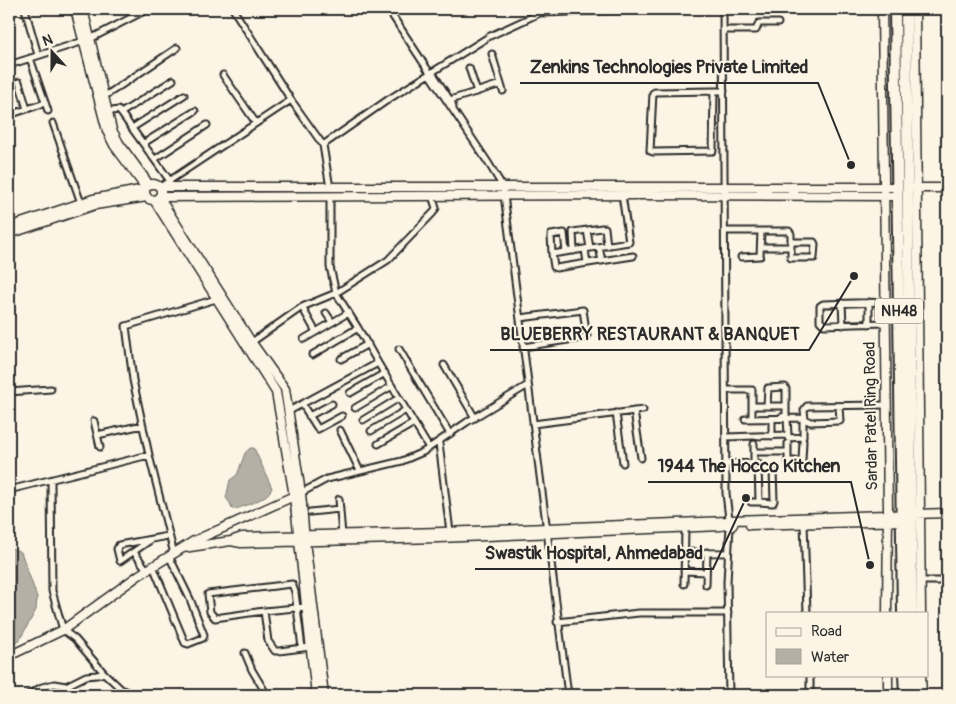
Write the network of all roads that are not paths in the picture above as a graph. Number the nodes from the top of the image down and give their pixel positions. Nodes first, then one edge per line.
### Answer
1 (25, 9) edge
2 (75, 9) edge
3 (82, 9) edge
4 (148, 9) edge
5 (233, 9) edge
6 (388, 9) edge
7 (645, 9) edge
8 (723, 9) edge
9 (882, 9) edge
10 (895, 9) edge
11 (906, 9) edge
12 (916, 9) edge
13 (541, 11) edge
14 (778, 23) dead end
15 (723, 30) junction
16 (86, 40) junction
17 (177, 48) dead end
18 (492, 54) dead end
19 (38, 55) junction
20 (30, 58) junction
21 (9, 65) edge
22 (469, 68) dead end
23 (430, 73) junction
24 (223, 76) dead end
25 (173, 80) dead end
26 (19, 82) dead end
27 (501, 84) junction
28 (503, 91) dead end
29 (714, 91) junction
30 (724, 91) junction
31 (477, 92) junction
32 (184, 95) dead end
33 (101, 98) junction
34 (291, 100) junction
35 (450, 100) junction
36 (45, 102) junction
37 (453, 108) junction
38 (28, 109) junction
39 (195, 111) dead end
40 (48, 112) dead end
41 (107, 112) junction
42 (121, 113) junction
43 (9, 115) edge
44 (714, 120) junction
45 (724, 120) junction
46 (54, 123) dead end
47 (256, 123) junction
48 (207, 125) dead end
49 (132, 128) junction
50 (714, 130) junction
51 (724, 130) junction
52 (144, 144) junction
53 (323, 145) junction
54 (155, 158) junction
55 (170, 181) junction
56 (725, 186) junction
57 (884, 186) junction
58 (160, 187) junction
59 (947, 188) edge
60 (905, 190) junction
61 (504, 191) junction
62 (150, 192) junction
63 (330, 192) junction
64 (622, 195) junction
65 (432, 196) junction
66 (724, 196) junction
67 (884, 196) junction
68 (81, 203) junction
69 (9, 227) edge
70 (588, 230) junction
71 (725, 231) junction
72 (761, 231) junction
73 (9, 234) edge
74 (791, 245) junction
75 (607, 246) junction
76 (599, 247) junction
77 (761, 247) junction
78 (587, 249) junction
79 (574, 251) junction
80 (566, 252) junction
81 (552, 254) junction
82 (633, 256) dead end
83 (741, 258) dead end
84 (602, 261) junction
85 (587, 263) junction
86 (336, 293) junction
87 (216, 299) junction
88 (869, 302) junction
89 (885, 302) junction
90 (582, 303) dead end
91 (842, 303) junction
92 (302, 307) junction
93 (583, 310) junction
94 (326, 312) dead end
95 (348, 313) junction
96 (520, 318) junction
97 (332, 322) junction
98 (885, 323) junction
99 (869, 324) junction
100 (843, 325) junction
101 (358, 328) junction
102 (316, 332) junction
103 (587, 337) junction
104 (304, 339) dead end
105 (252, 342) junction
106 (368, 344) junction
107 (588, 344) dead end
108 (523, 347) junction
109 (398, 349) dead end
110 (312, 354) dead end
111 (341, 359) dead end
112 (378, 363) junction
113 (444, 365) dead end
114 (384, 373) junction
115 (392, 386) junction
116 (528, 386) junction
117 (51, 389) dead end
118 (726, 390) junction
119 (9, 392) edge
120 (350, 393) dead end
121 (399, 398) junction
122 (302, 404) junction
123 (332, 404) dead end
124 (886, 405) junction
125 (752, 406) junction
126 (767, 406) junction
127 (786, 406) junction
128 (839, 406) junction
129 (355, 408) dead end
130 (406, 410) junction
131 (643, 410) dead end
132 (289, 411) junction
133 (634, 411) junction
134 (616, 413) junction
135 (310, 416) junction
136 (342, 416) dead end
137 (475, 418) junction
138 (747, 418) junction
139 (787, 418) junction
140 (772, 419) junction
141 (363, 420) dead end
142 (94, 421) dead end
143 (414, 423) junction
144 (533, 424) junction
145 (143, 425) junction
146 (340, 430) dead end
147 (370, 431) dead end
148 (450, 434) junction
149 (97, 435) junction
150 (788, 435) junction
151 (772, 436) junction
152 (726, 437) junction
153 (803, 441) dead end
154 (440, 443) junction
155 (788, 443) dead end
156 (378, 444) dead end
157 (754, 444) dead end
158 (100, 447) dead end
159 (429, 448) junction
160 (754, 452) junction
161 (788, 452) junction
162 (149, 455) junction
163 (640, 458) dead end
164 (623, 463) dead end
165 (754, 463) junction
166 (726, 464) junction
167 (759, 469) junction
168 (360, 471) junction
169 (51, 480) junction
170 (9, 490) edge
171 (301, 493) junction
172 (294, 496) junction
173 (339, 499) dead end
174 (751, 502) dead end
175 (759, 502) junction
176 (340, 509) junction
177 (310, 512) dead end
178 (947, 513) edge
179 (888, 517) junction
180 (910, 517) junction
181 (947, 517) edge
182 (730, 523) junction
183 (804, 523) junction
184 (685, 528) junction
185 (546, 531) junction
186 (450, 532) junction
187 (342, 535) junction
188 (168, 536) junction
189 (302, 539) junction
190 (152, 540) junction
191 (183, 548) junction
192 (134, 552) junction
193 (685, 552) junction
194 (707, 552) junction
195 (728, 553) junction
196 (171, 555) junction
197 (150, 568) junction
198 (684, 571) junction
199 (706, 572) junction
200 (921, 581) junction
201 (947, 581) edge
202 (684, 584) dead end
203 (706, 585) dead end
204 (306, 607) junction
205 (297, 608) junction
206 (264, 611) junction
207 (807, 612) edge
208 (888, 612) edge
209 (903, 612) edge
210 (912, 612) edge
211 (921, 612) edge
212 (728, 613) junction
213 (557, 622) junction
214 (63, 630) junction
215 (311, 647) junction
216 (302, 648) junction
217 (246, 653) dead end
218 (9, 656) edge
219 (104, 673) junction
220 (810, 676) edge
221 (888, 676) edge
222 (904, 676) edge
223 (913, 676) edge
224 (922, 676) edge
225 (28, 695) edge
226 (134, 695) edge
227 (267, 695) edge
228 (316, 695) edge
229 (568, 695) edge
230 (729, 695) edge
231 (810, 695) edge
232 (888, 695) edge
233 (905, 695) edge
234 (913, 695) edge
235 (922, 695) edge

1 - 19 street
2 - 16 street
3 - 16 street
4 - 16 street
5 - 34 street
6 - 23 street
7 - 13 street
8 - 15 street
9 - 57 street, Sardar Patel Ring Road
10 - 60 highway, NH48
11 - 60 highway, NH48
12 - 60 street
13 - 23 street
14 - 15 street
15 - 30 street
16 - 19 street
16 - 33 street
17 - 33 street
18 - 27 street
19 - 20 street
20 - 21 street
20 - 36 street
22 - 31 street
23 - 35 street
23 - 37 street
23 - 53 street
24 - 47 street
25 - 42 street
26 - 38 street
27 - 28 street
27 - 31 street
29 - 30 street
29 - 44 street
29 - 50 street
30 - 45 street
31 - 35 street
32 - 49 street
33 - 41 street
33 - 62 street
34 - 47 street
34 - 53 street
35 - 37 street
36 - 38 street
36 - 40 street
37 - 61 street
38 - 43 street
39 - 52 street
41 - 42 street
41 - 62 street
42 - 49 street
44 - 45 street
44 - 50 street
45 - 51 street
46 - 68 street
47 - 55 street
48 - 54 street
49 - 52 street
50 - 51 street
51 - 56 street
52 - 54 street
53 - 63 street
54 - 55 street
55 - 58 street
56 - 57 street
56 - 61 street
56 - 66 street
57 - 60 street
57 - 67 street, Sardar Patel Ring Road
58 - 62 street
58 - 63 street
59 - 60 street
60 - 67 street
60 - 180 highway, NH48
61 - 63 street
61 - 64 street
61 - 65 street
61 - 96 street
62 - 63 street
62 - 68 street
62 - 73 street
62 - 87 street
62 - 105 street
63 - 65 street
63 - 86 street
64 - 66 street
64 - 75 street
65 - 86 street
66 - 67 street
66 - 71 street
67 - 89 street, Sardar Patel Ring Road
68 - 69 street
70 - 75 street
70 - 78 street
70 - 79 street
71 - 72 street
71 - 118 street
72 - 74 street
72 - 77 street
74 - 74 street
74 - 77 street
75 - 76 street
76 - 78 street
76 - 84 street
77 - 83 street
78 - 79 street
78 - 85 street
79 - 80 street
80 - 81 street
80 - 81 street
81 - 85 street
82 - 84 street
84 - 85 street
86 - 92 street
86 - 95 street
87 - 145 street
87 - 172 street
88 - 89 street
88 - 91 street
88 - 99 street
89 - 98 street, Sardar Patel Ring Road
90 - 93 street
91 - 100 street
91 - 100 street
92 - 102 street
92 - 105 street
93 - 96 street
93 - 103 street
94 - 97 street
95 - 97 street
95 - 101 street
96 - 108 street
97 - 102 street
98 - 99 street
98 - 124 street, Sardar Patel Ring Road
99 - 100 street
101 - 106 street
101 - 110 street
102 - 104 street
103 - 107 street
103 - 108 street
105 - 132 street
106 - 111 street
106 - 112 street
108 - 116 street
109 - 148 street
112 - 114 street
112 - 122 street
113 - 137 street
114 - 115 street
114 - 120 street
115 - 121 street
115 - 129 street
116 - 137 street
116 - 144 street
117 - 119 street
118 - 125 street
118 - 152 street
121 - 130 street
121 - 141 street
122 - 132 street
122 - 135 street
123 - 135 street
124 - 128 street
124 - 179 street, Sardar Patel Ring Road
125 - 126 street
125 - 138 street
126 - 127 street
126 - 127 street
127 - 138 street
128 - 128 street
130 - 143 street
130 - 147 street
131 - 133 street
132 - 171 street
133 - 134 street
133 - 163 street
134 - 144 street
134 - 164 street
135 - 136 street
137 - 148 street
138 - 140 street
139 - 140 street
139 - 150 street
139 - 150 street
140 - 151 street
142 - 149 street
143 - 156 street
143 - 159 street
144 - 185 street
145 - 149 street
145 - 162 street
146 - 168 street
148 - 154 street
149 - 158 street
150 - 151 street
151 - 152 street
152 - 166 street
153 - 161 street
154 - 159 street
154 - 186 street
155 - 161 street
157 - 160 street
159 - 168 street
160 - 161 street
160 - 165 street
162 - 169 street
162 - 188 street
165 - 166 street
165 - 167 street
166 - 182 street
167 - 175 street
167 - 175 street
168 - 171 street
169 - 170 street
169 - 214 street
171 - 172 street
171 - 189 street
172 - 189 street
172 - 191 street
173 - 176 street
174 - 175 street
176 - 177 street
176 - 187 street
178 - 180 street
179 - 180 street
179 - 182 street
179 - 183 street
179 - 208 street, Sardar Patel Ring Road
180 - 181 street
180 - 200 street
180 - 209 highway, NH48
180 - 210 highway, NH48
182 - 183 street
182 - 184 street
182 - 185 street
182 - 195 street
183 - 207 street
184 - 185 street
184 - 193 street
185 - 186 street
185 - 189 street
185 - 213 street
186 - 187 street
187 - 189 street
188 - 190 street
188 - 196 street
189 - 191 street
189 - 204 street
189 - 228 street
190 - 192 street
190 - 192 street
191 - 196 street
192 - 197 street
193 - 194 street
193 - 198 street
194 - 195 street
194 - 199 street
195 - 212 street
196 - 197 street
196 - 197 street
197 - 214 street
198 - 199 street
198 - 202 street
199 - 203 street
200 - 201 street
200 - 211 street
204 - 205 street
204 - 215 street
205 - 206 street
205 - 206 street
205 - 216 street
206 - 216 street
212 - 213 street
212 - 230 street
213 - 229 street
214 - 218 street
214 - 219 street
215 - 216 street
215 - 228 street
217 - 227 street
219 - 225 street
219 - 226 street
220 - 231 street
221 - 232 street
222 - 233 highway
223 - 234 highway
224 - 235 street

